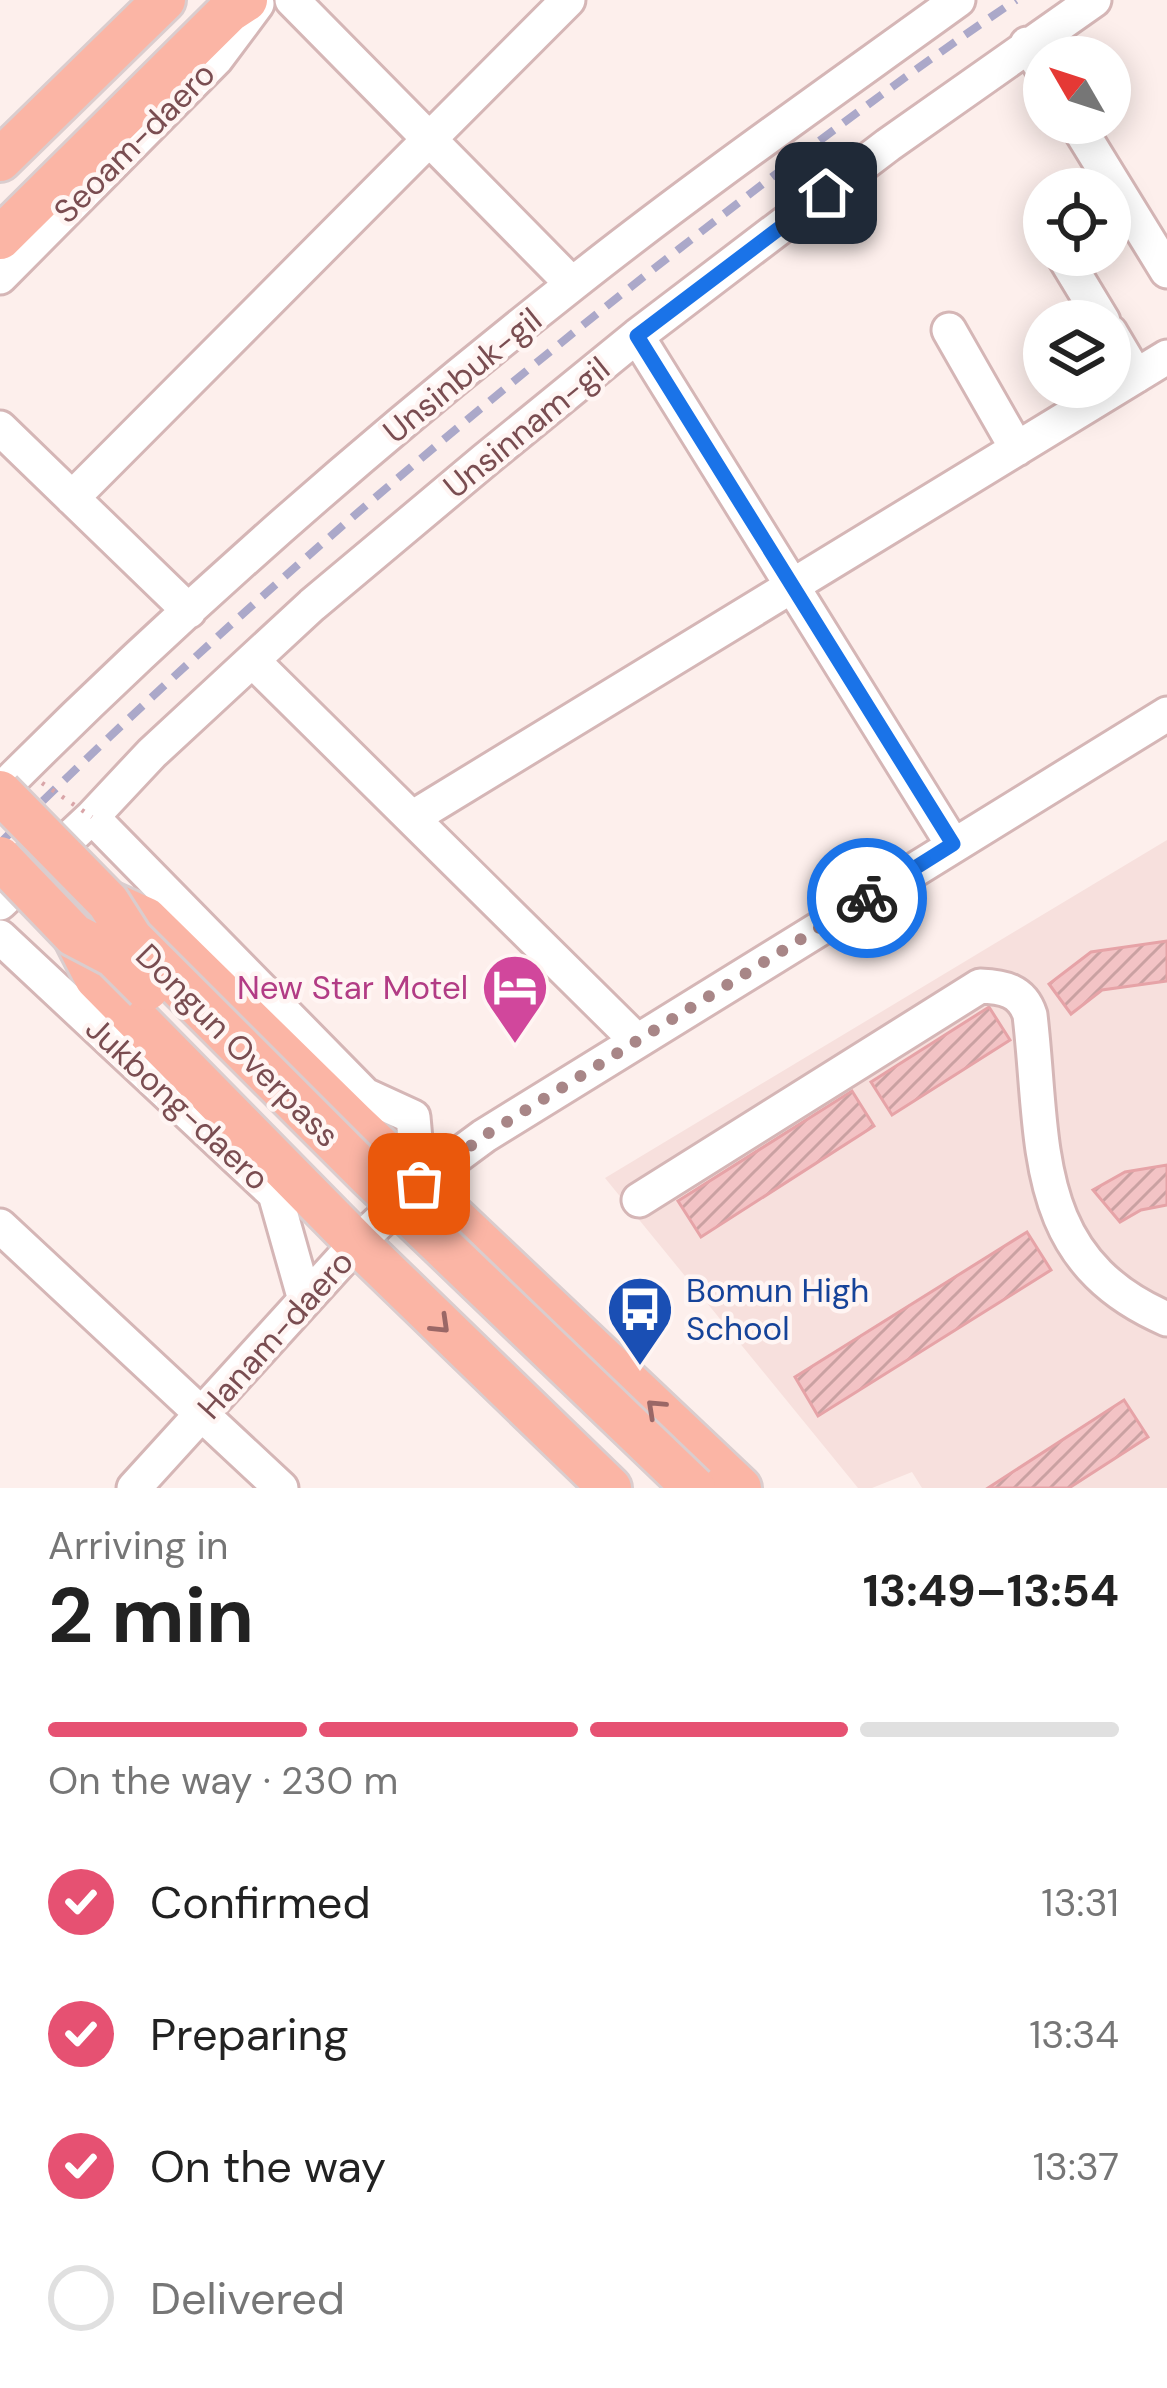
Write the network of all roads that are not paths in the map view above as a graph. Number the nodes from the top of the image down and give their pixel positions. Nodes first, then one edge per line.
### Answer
1 (164, 0) edge
2 (292, 0) edge
3 (568, 0) edge
4 (958, 0) edge
5 (1094, 0) edge
6 (234, 3) edge
7 (1058, 36) edge
8 (1023, 67) edge
9 (428, 137) junction
10 (1089, 144) edge
11 (0, 160) edge
12 (0, 203) edge
13 (0, 238) edge
14 (1167, 272) edge
15 (0, 278) edge
16 (572, 284) junction
17 (949, 330) dead end
18 (637, 336) junction
19 (1167, 357) edge
20 (1131, 368) edge
21 (1136, 376) junction
22 (0, 428) edge
23 (1017, 449) junction
24 (72, 498) junction
25 (792, 589) junction
26 (189, 610) junction
27 (253, 661) junction
28 (1167, 714) edge
29 (6, 781) edge
30 (92, 817) junction
31 (412, 818) junction
32 (953, 844) junction
33 (0, 858) edge
34 (108, 902) junction
35 (0, 903) edge
36 (74, 935) junction
37 (0, 937) edge
38 (637, 1041) junction
39 (419, 1184) junction
40 (639, 1200) dead end
41 (2, 1232) edge
42 (357, 1243) junction
43 (305, 1300) junction
44 (1167, 1319) edge
45 (203, 1414) junction
46 (134, 1488) edge
47 (280, 1488) edge
48 (610, 1488) edge
49 (659, 1488) edge
50 (694, 1488) edge
51 (740, 1488) edge

1 - 11 main road
2 - 9 street
3 - 9 street
4 - 16 street, Unsinbuk-gil
5 - 7 street, Unsinnam-gil
6 - 12 main road
6 - 13 main road
6 - 15 street, Seoam-daero
8 - 18 street, Unsinnam-gil
9 - 16 street
9 - 24 street
10 - 14 street
16 - 26 street, Unsinbuk-gil
17 - 23 street
18 - 25 street
18 - 27 street, Unsinnam-gil
19 - 21 street
20 - 21 street
21 - 23 street
22 - 24 street
23 - 25 street
24 - 26 street
25 - 31 street
25 - 32 street
26 - 29 street, Unsinbuk-gil
27 - 30 street, Unsinnam-gil
27 - 31 street
28 - 32 street, Hanam-daero
29 - 34 main road, Dongun Overpass, bridge
30 - 35 street, Unsinnam-gil
30 - 39 street
31 - 38 street
32 - 38 street, Hanam-daero
33 - 36 main road, Dongun Overpass, bridge
34 - 39 main road
34 - 50 main road, Dongun Overpass, bridge
36 - 42 main road
36 - 49 main road, Dongun Overpass, bridge
37 - 43 street, Jukbong-daero
38 - 39 street, Hanam-daero
39 - 42 street, Hanam-daero
51 -> 39 main road
40 - 44 street
41 - 45 street
42 - 43 street, Hanam-daero
42 -> 48 main road
43 - 45 street, Hanam-daero
45 - 46 street, Hanam-daero
45 - 47 street

